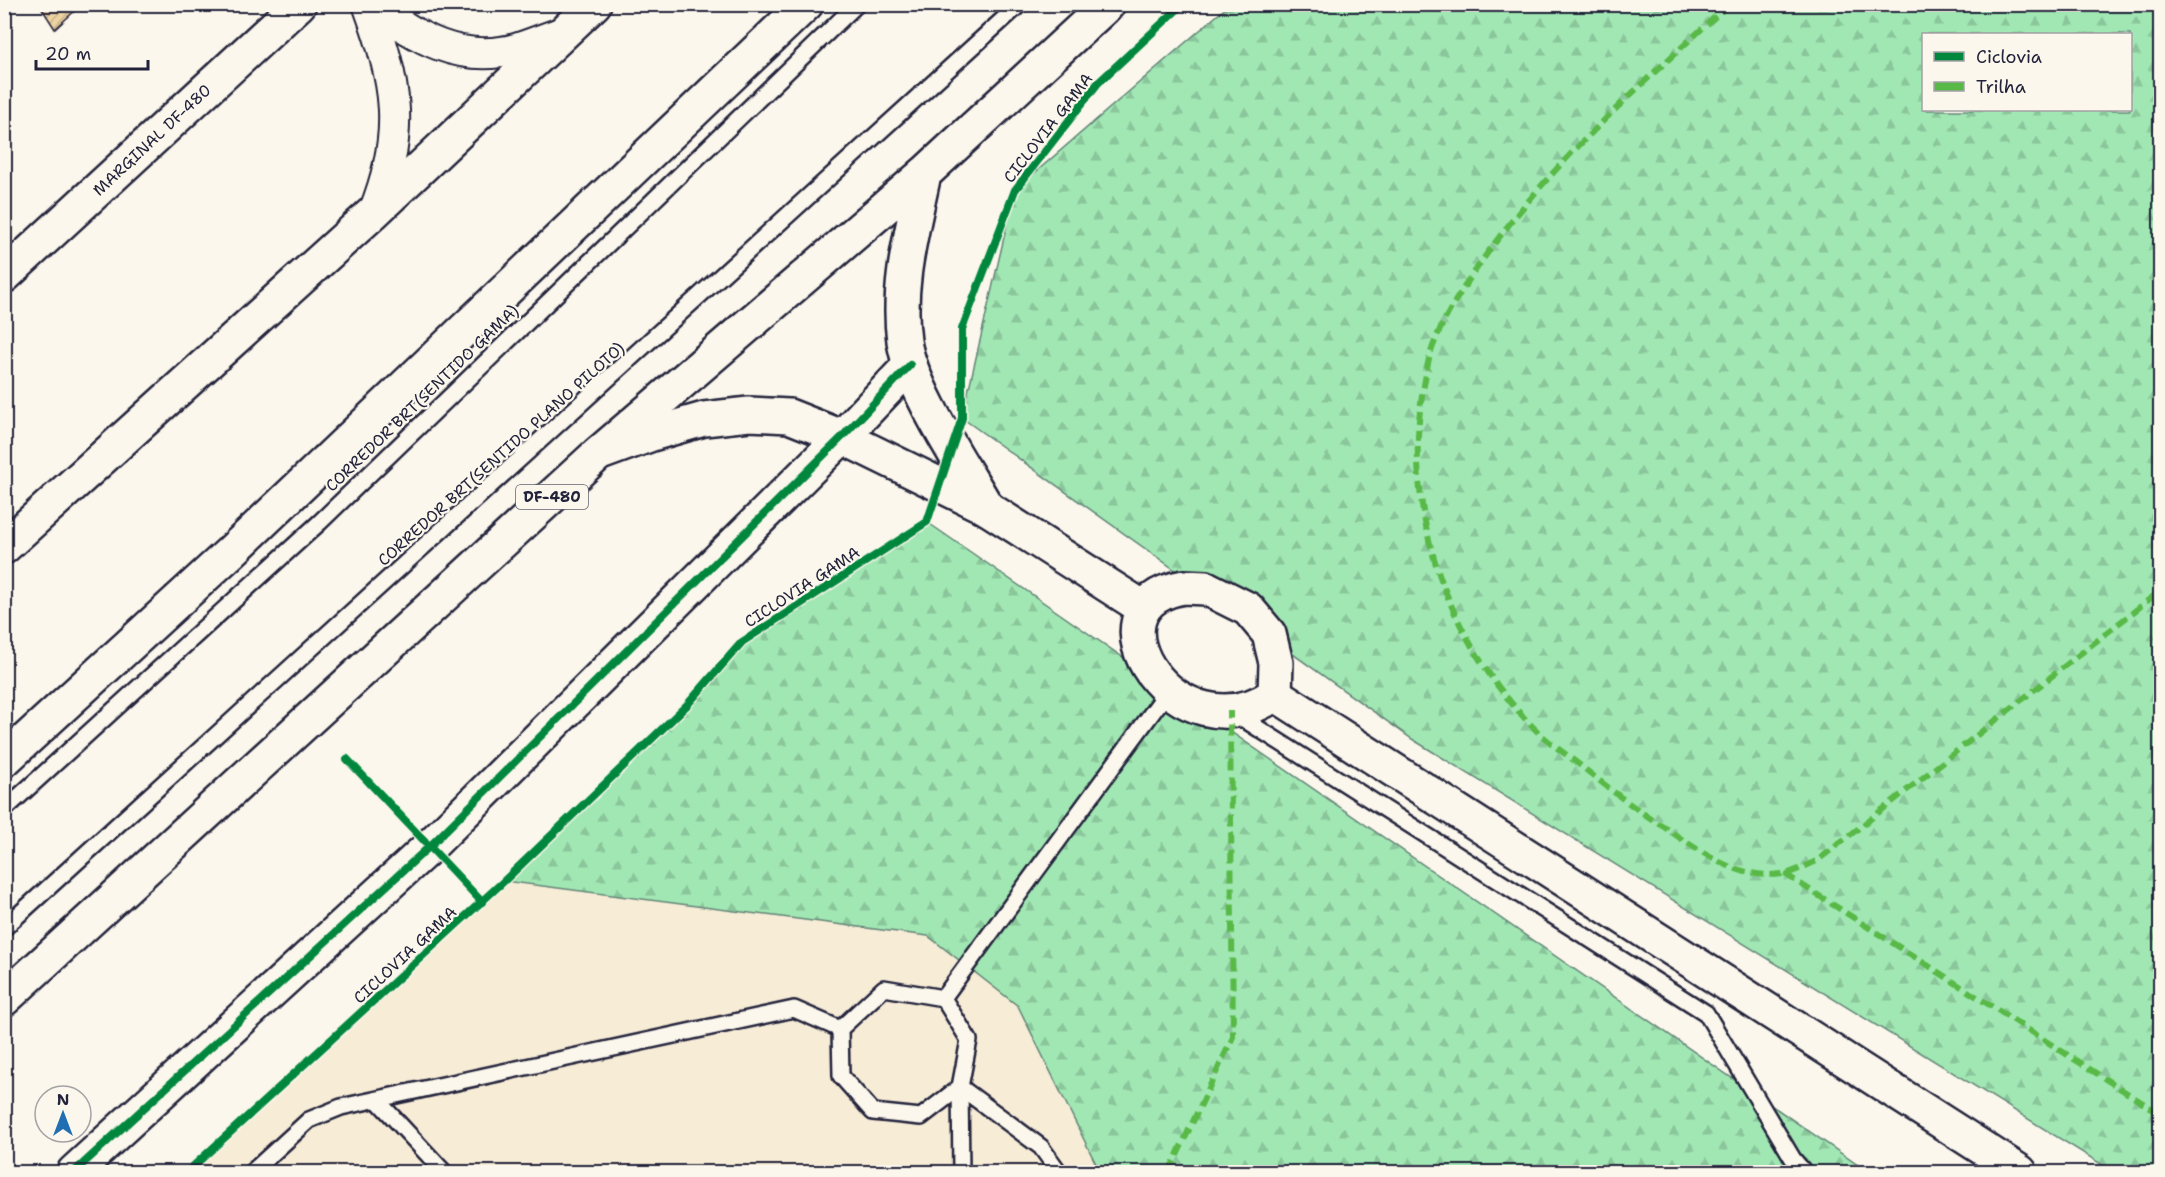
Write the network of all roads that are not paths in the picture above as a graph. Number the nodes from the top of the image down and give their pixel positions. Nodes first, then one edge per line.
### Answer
1 (299, 4) edge
2 (371, 4) edge
3 (594, 4) edge
4 (806, 4) edge
5 (857, 4) edge
6 (1020, 4) edge
7 (1108, 4) edge
8 (564, 32) junction
9 (924, 174) junction
10 (374, 212) junction
11 (4, 276) edge
12 (910, 365) junction
13 (842, 437) junction
14 (598, 454) junction
15 (987, 508) junction
16 (4, 547) edge
17 (1142, 607) junction
18 (1168, 691) junction
19 (1275, 694) junction
20 (1230, 711) junction
21 (4, 760) edge
22 (4, 810) edge
23 (4, 928) edge
24 (943, 998) junction
25 (4, 999) edge
26 (840, 1029) junction
27 (960, 1088) junction
28 (377, 1100) junction
29 (74, 1173) edge
30 (252, 1173) edge
31 (444, 1173) edge
32 (961, 1173) edge
33 (1059, 1173) edge
34 (1804, 1173) edge
35 (2020, 1173) edge

1 - 11 street, MARGINAL DF-480
2 - 8 street
2 - 10 street
3 - 8 street
4 - 21 street
5 - 22 lane, CORREDOR BRT(SENTIDO GAMA)
6 - 23 lane, CORREDOR BRT(SENTIDO PLANO PILOTO)
7 - 9 street, DF-480
8 - 10 street
9 - 12 street
9 - 14 street, DF-480
10 - 16 street
12 - 13 street
12 - 15 street
13 - 14 street
13 - 15 street
13 - 29 street
14 - 25 street, DF-480
15 - 17 street
17 - 18 street
17 - 19 street
18 - 20 street
18 - 24 lane
19 - 20 street
19 - 35 street
20 - 34 lane
24 - 26 lane
24 - 27 lane
26 - 27 lane
26 - 28 lane
27 - 32 lane
27 - 33 lane
28 - 30 lane
28 - 31 lane

